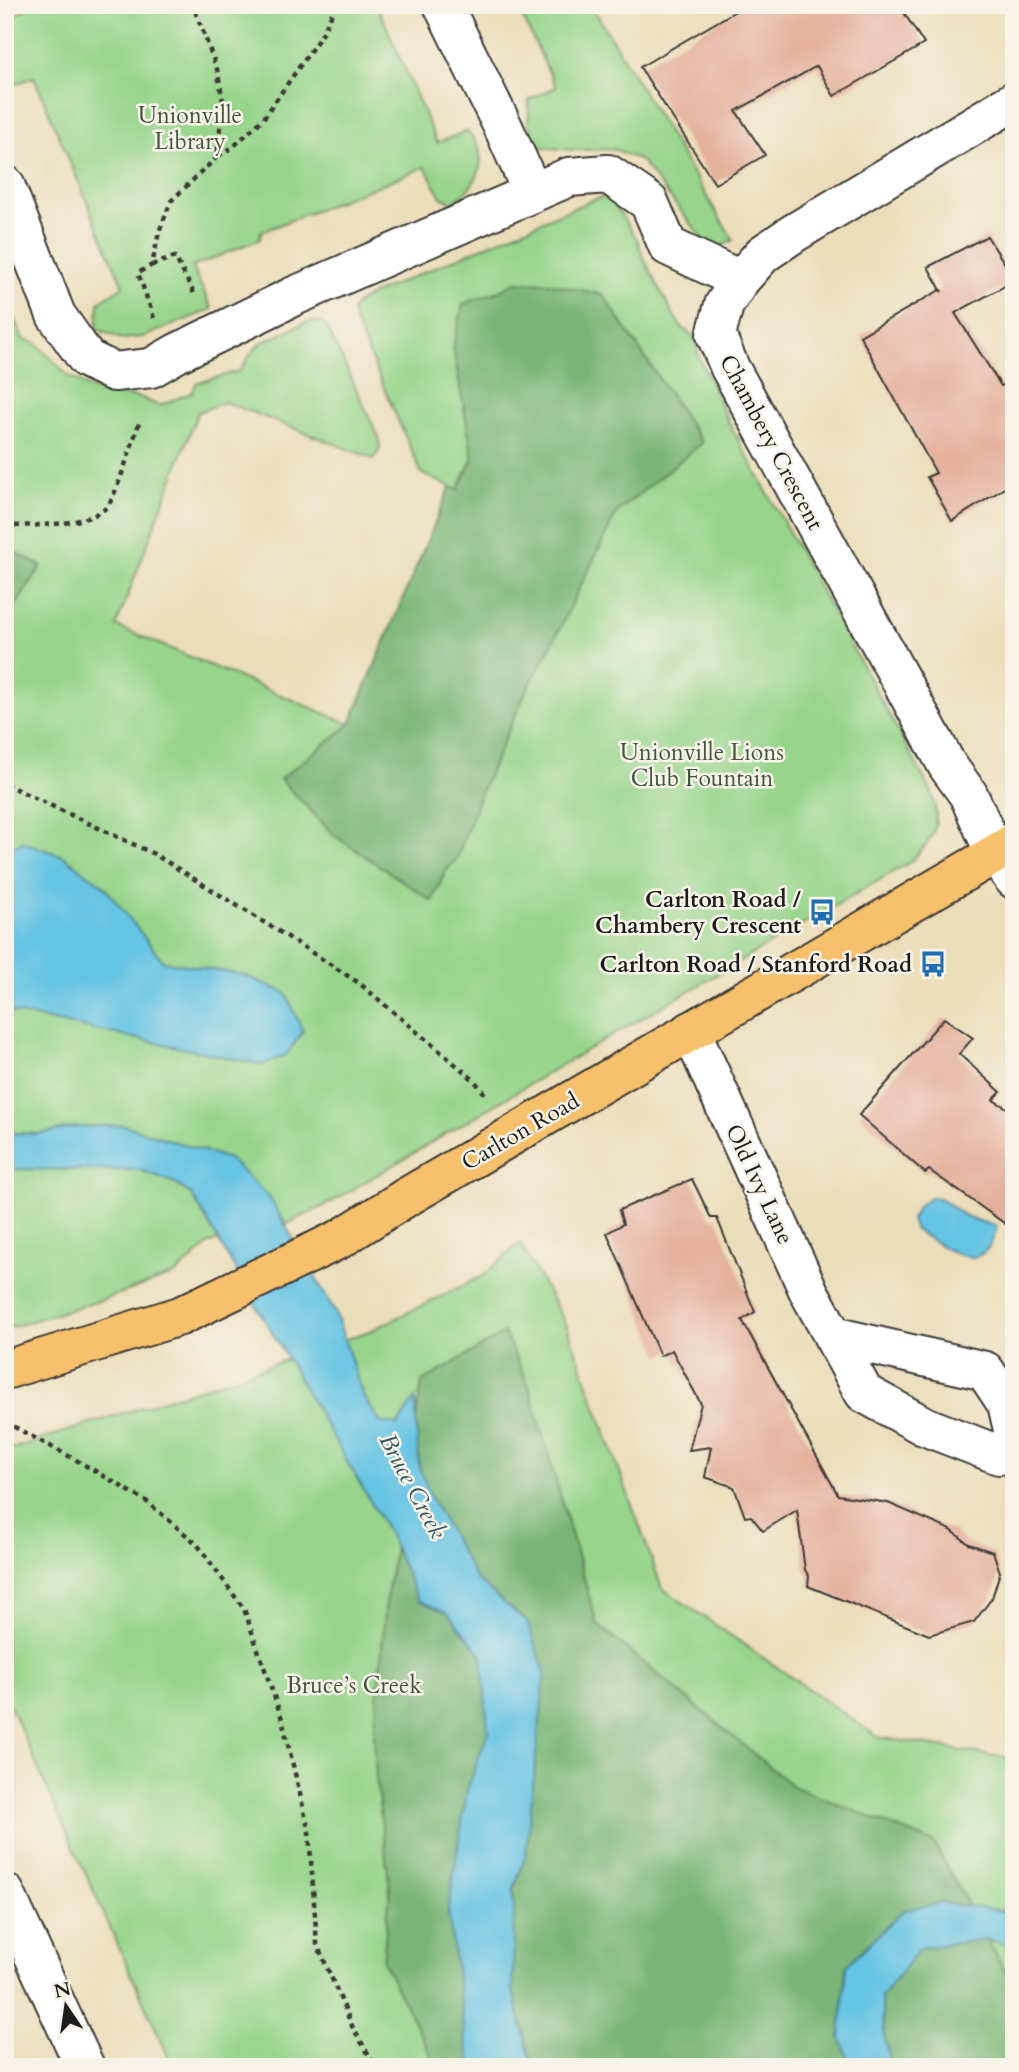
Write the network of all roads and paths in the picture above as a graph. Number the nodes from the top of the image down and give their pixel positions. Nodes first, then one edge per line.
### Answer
1 (193, 5) edge
2 (337, 5) edge
3 (443, 5) edge
4 (1014, 101) edge
5 (217, 157) junction
6 (5, 185) edge
7 (532, 192) junction
8 (152, 265) junction
9 (740, 280) junction
10 (198, 300) dead end
11 (165, 314) dead end
12 (140, 419) dead end
13 (5, 526) edge
14 (5, 784) edge
15 (1008, 859) edge
16 (691, 1031) junction
17 (517, 1133) junction
18 (833, 1336) junction
19 (5, 1370) edge
20 (5, 1422) edge
21 (1014, 1436) edge
22 (5, 1893) edge
23 (85, 2067) edge
24 (376, 2067) edge

1 - 5 path
2 - 5 path
3 - 7 street
4 - 9 street, Chambery Crescent
5 - 8 path
6 - 7 street
7 - 9 street
8 - 10 path
8 - 11 path
9 - 15 street, Chambery Crescent
12 - 13 path
14 - 17 path
15 - 16 main road, Carlton Road
16 - 17 main road, Carlton Road
16 - 18 street, Old Ivy Lane
17 - 19 main road, Carlton Road
18 - 21 street, Old Ivy Lane
18 - 21 street, Old Ivy Lane
20 - 24 path
22 - 23 street

